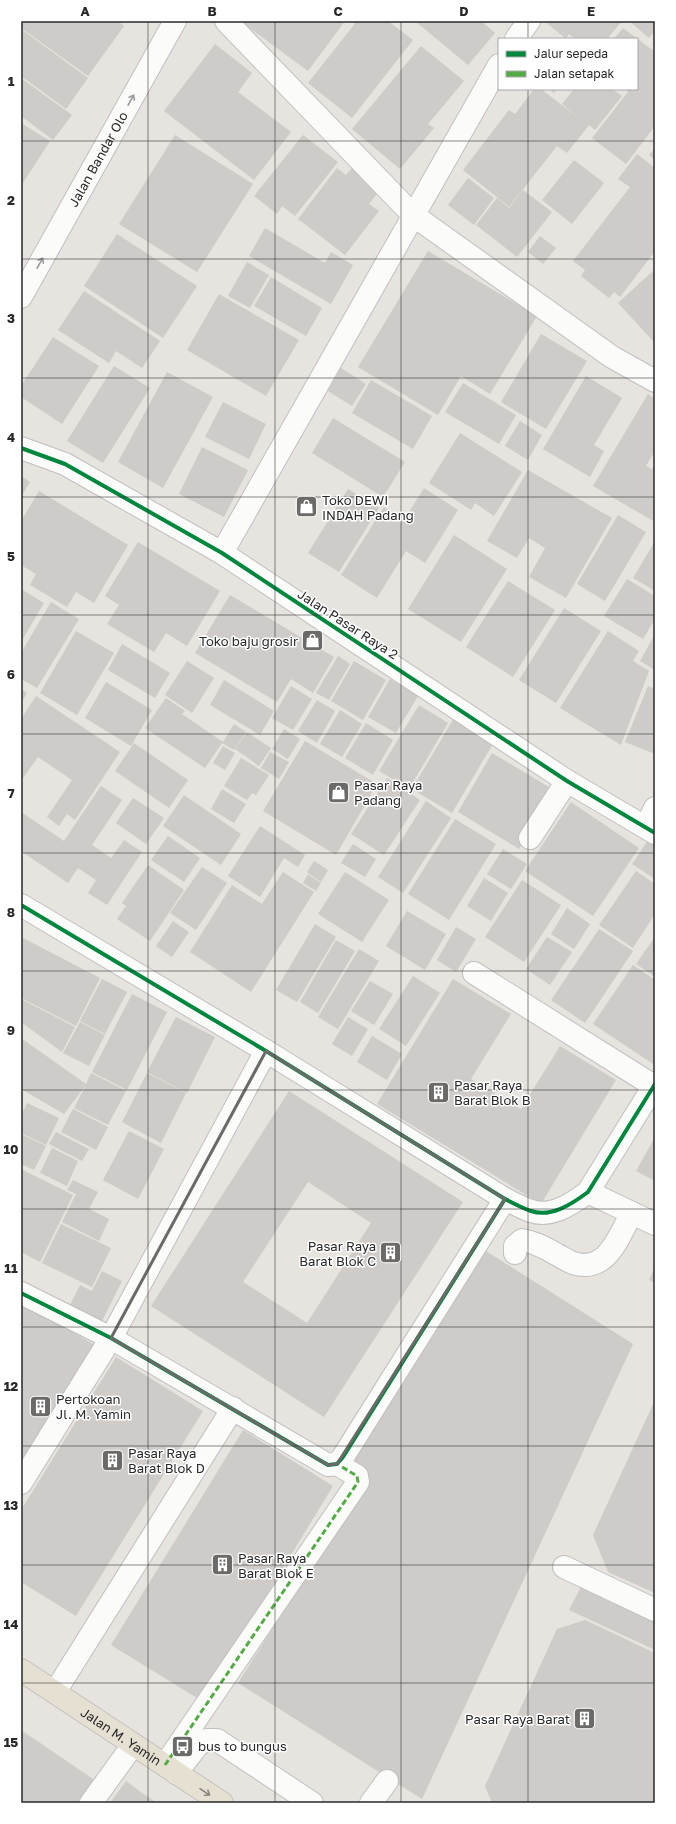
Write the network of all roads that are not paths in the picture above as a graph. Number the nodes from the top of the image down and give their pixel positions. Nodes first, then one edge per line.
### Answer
1 (175, 21) edge
2 (226, 21) edge
3 (530, 21) edge
4 (517, 38) edge
5 (498, 67) edge
6 (413, 215) junction
7 (21, 297) edge
8 (655, 381) edge
9 (21, 448) edge
10 (222, 553) junction
11 (567, 781) junction
12 (652, 823) edge
13 (530, 838) dead end
14 (21, 905) edge
15 (474, 973) dead end
16 (266, 1051) junction
17 (654, 1085) edge
18 (588, 1192) junction
19 (505, 1199) junction
20 (632, 1213) junction
21 (655, 1224) edge
22 (515, 1253) dead end
23 (21, 1293) edge
24 (111, 1338) junction
25 (233, 1408) junction
26 (337, 1464) junction
27 (21, 1483) edge
28 (564, 1567) dead end
29 (655, 1610) edge
30 (21, 1670) edge
31 (55, 1692) junction
32 (133, 1745) junction
33 (171, 1768) junction
34 (387, 1781) dead end
35 (91, 1803) edge
36 (222, 1803) edge
37 (312, 1803) edge
38 (371, 1803) edge

7 -> 1 street, Jalan Bandar Olo
2 - 6 street
3 - 4 street
5 - 6 street
6 - 8 street
6 - 10 street
9 - 10 street, Jalan Pasar Raya 2
10 - 11 street, Jalan Pasar Raya 2
11 - 12 street, Jalan Pasar Raya 2
11 - 13 street
14 - 16 street
15 - 17 street
16 - 19 street
16 - 24 street
17 - 18 street
18 - 19 street
18 - 20 street
19 - 26 street
20 - 21 street
20 - 22 street
23 - 24 street
24 - 25 street
24 - 27 street
25 - 26 street
25 - 31 street
26 - 33 street
28 - 29 street
30 - 31 main road, Jalan M. Yamin
31 - 32 main road, Jalan M. Yamin
32 - 33 main road, Jalan M. Yamin
32 - 35 street
33 -> 36 main road, Jalan M. Yamin
33 - 37 street
34 - 38 street

